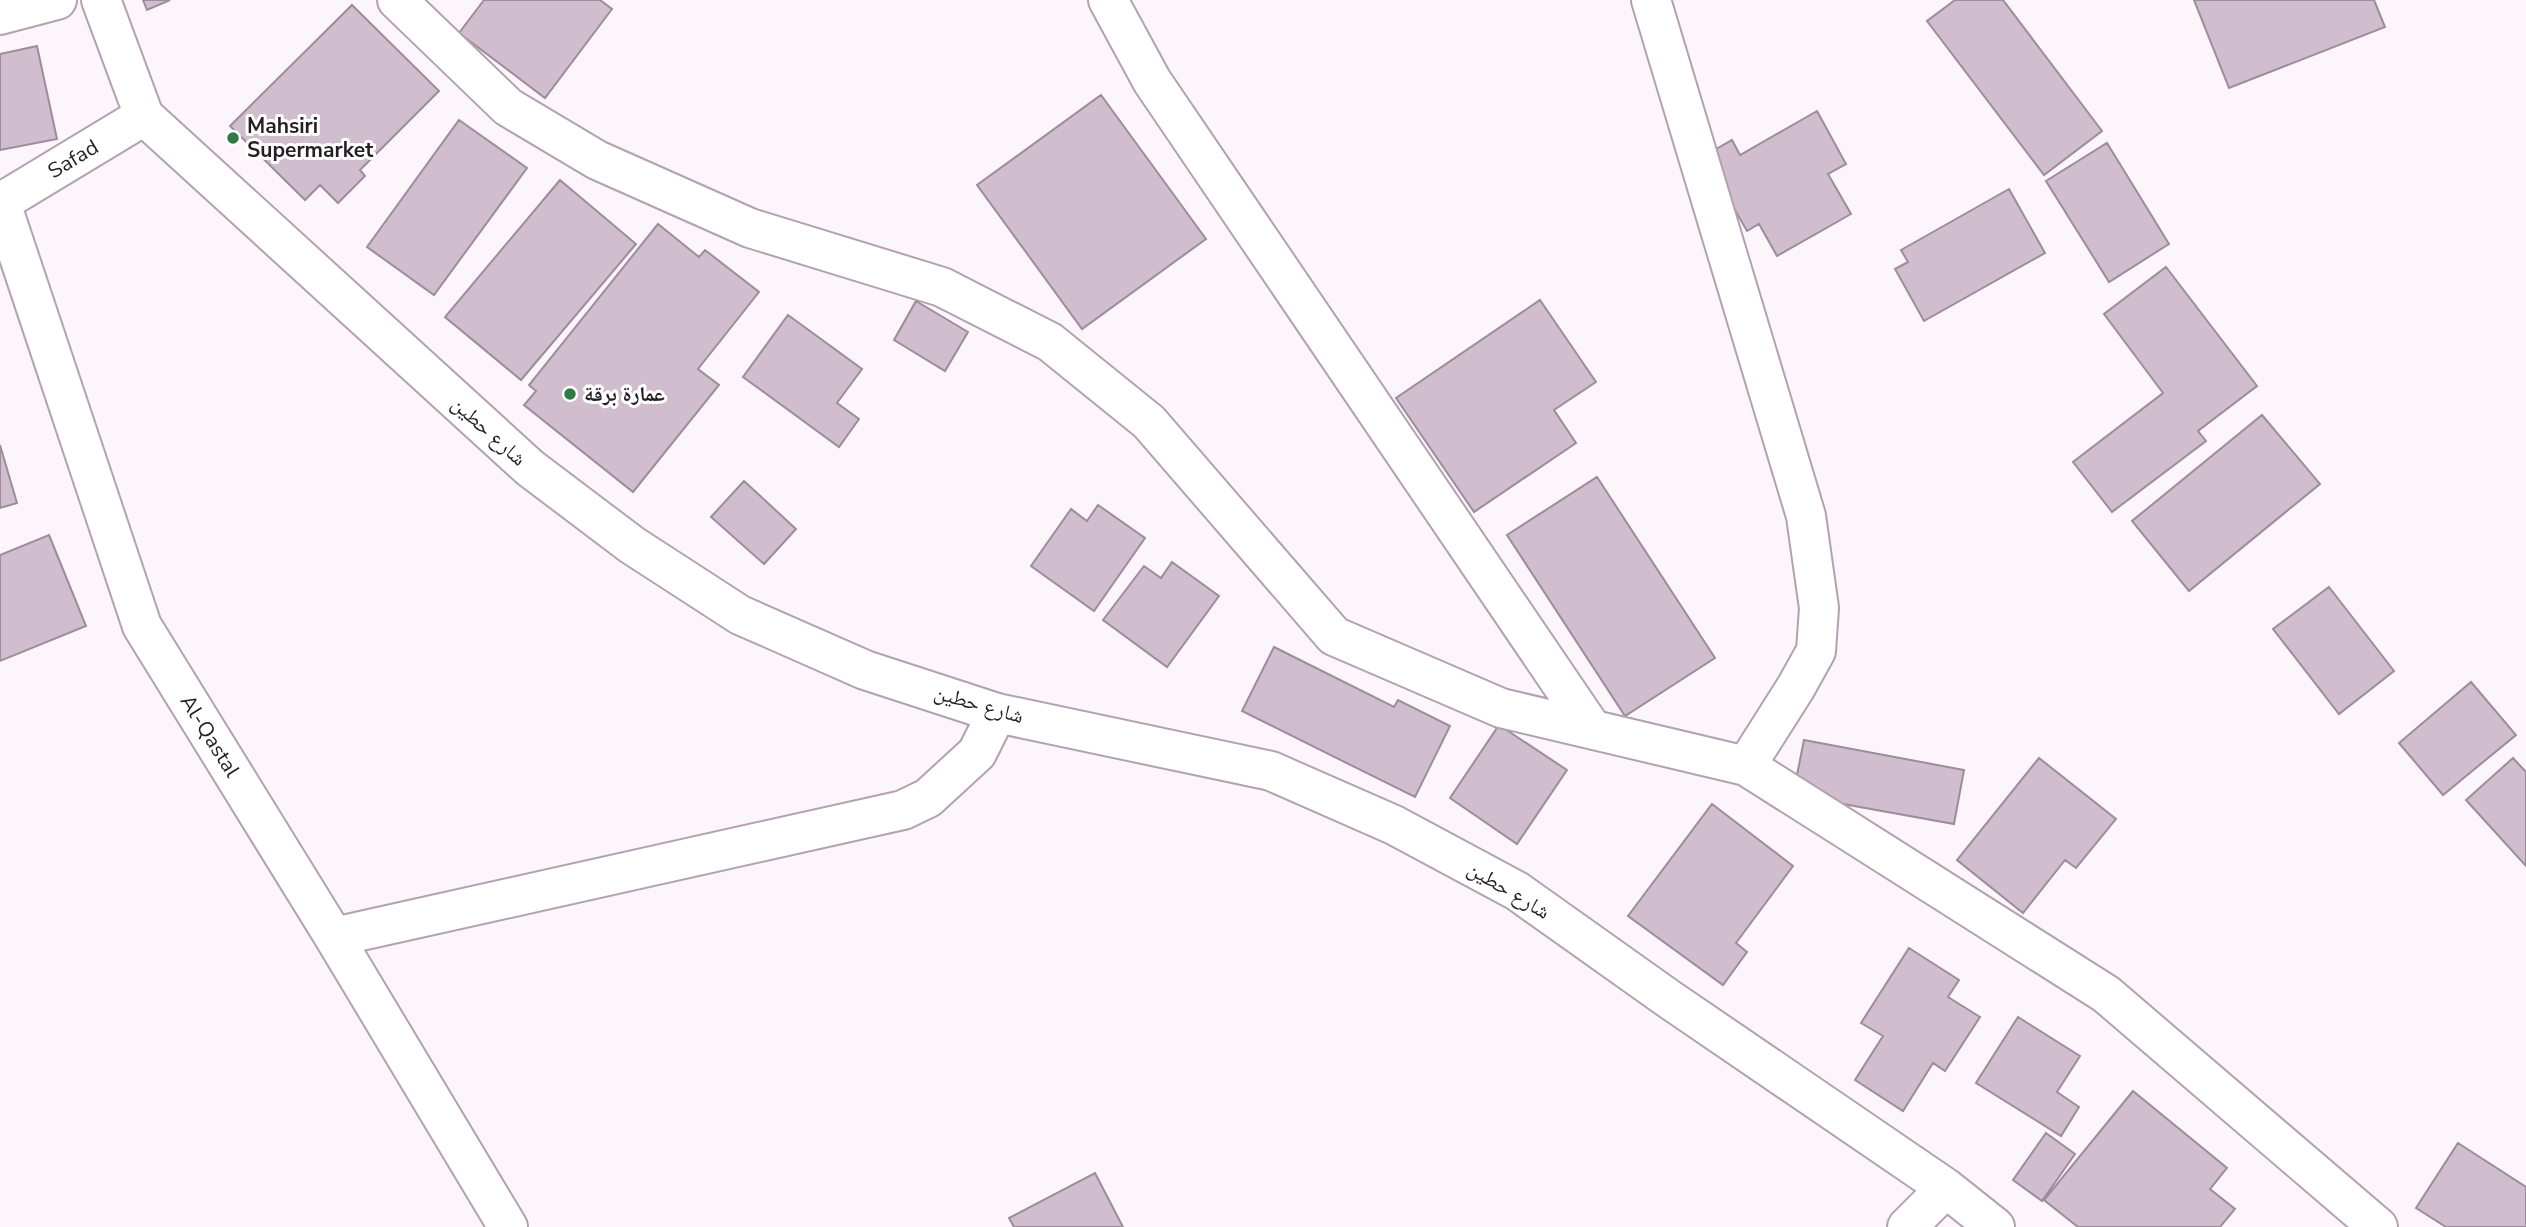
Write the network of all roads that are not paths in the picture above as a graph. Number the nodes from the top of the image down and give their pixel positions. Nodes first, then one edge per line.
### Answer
1 (57, 0) edge
2 (100, 0) edge
3 (397, 0) edge
4 (1108, 0) edge
5 (1651, 0) edge
6 (0, 15) edge
7 (144, 116) junction
8 (1, 203) edge
9 (998, 713) junction
10 (1592, 729) junction
11 (1746, 766) junction
12 (334, 937) junction
13 (1946, 1188) junction
14 (508, 1227) edge
15 (1908, 1227) edge
16 (1995, 1227) edge
17 (2378, 1227) edge

1 - 6 street
2 - 7 street, شارع حطين
3 - 10 street
4 - 10 street
5 - 11 street
7 - 8 street, Safad
7 - 9 street, شارع حطين
8 - 12 street, Al-Qastal
9 - 12 street
9 - 13 street, شارع حطين
10 - 11 street
11 - 17 street
12 - 14 street, Al-Qastal
13 - 15 street
13 - 16 street, شارع حطين

